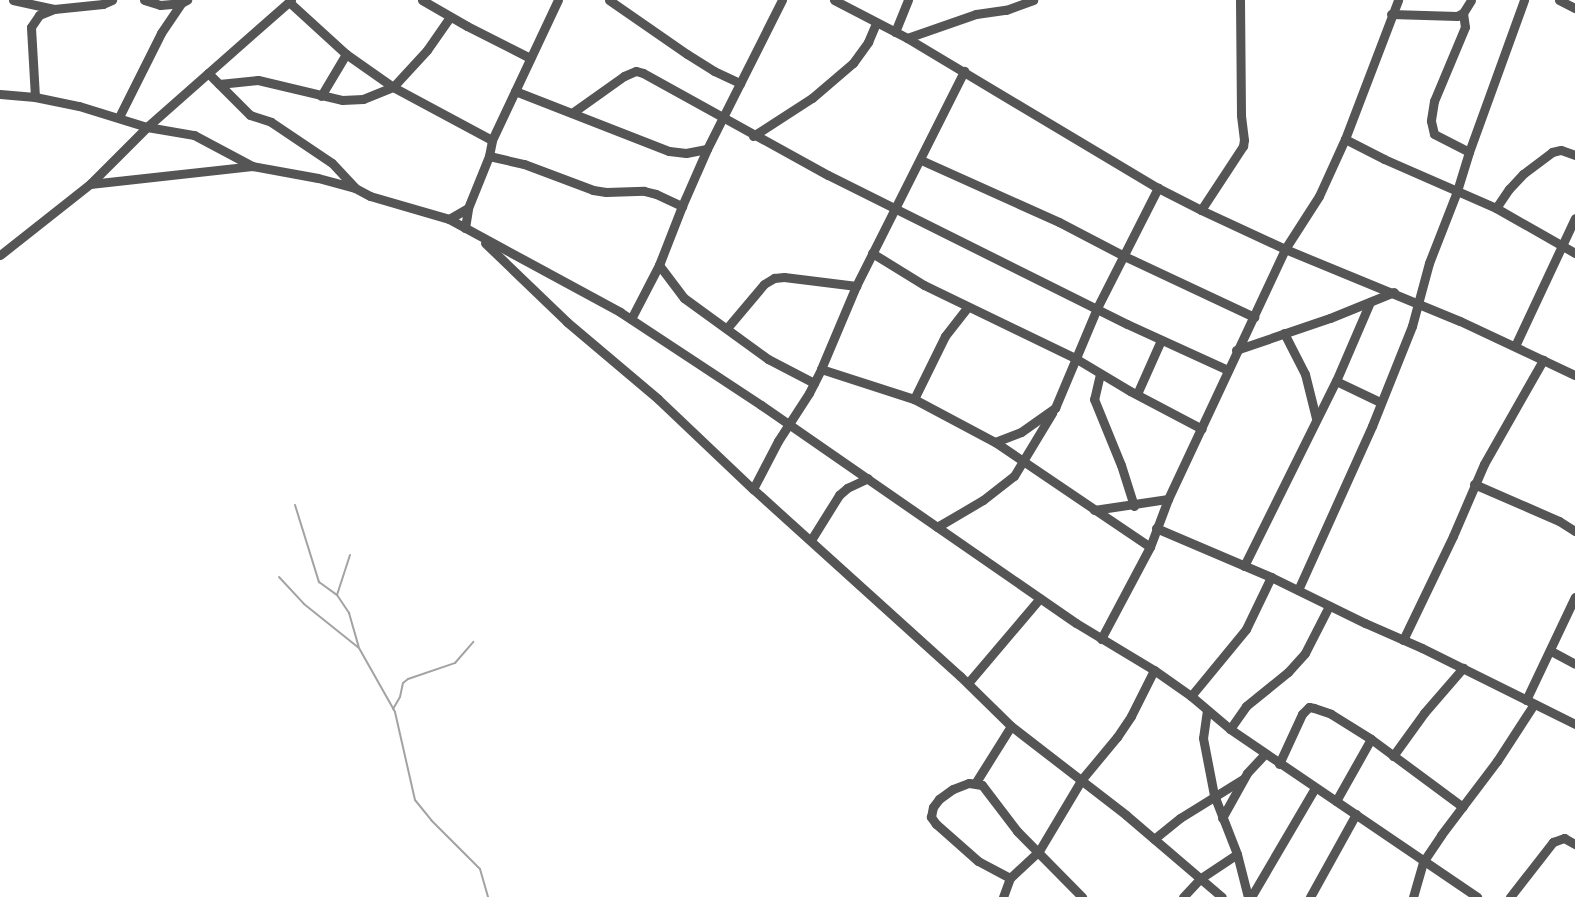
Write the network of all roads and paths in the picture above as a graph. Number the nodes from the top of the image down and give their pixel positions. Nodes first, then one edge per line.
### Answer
1 (13, 0) edge
2 (112, 0) edge
3 (144, 0) edge
4 (422, 0) edge
5 (558, 0) edge
6 (610, 0) edge
7 (782, 0) edge
8 (834, 0) edge
9 (908, 0) edge
10 (1033, 0) edge
11 (1240, 0) edge
12 (1398, 0) edge
13 (1472, 0) edge
14 (1524, 0) edge
15 (1559, 0) edge
16 (290, 1) edge
17 (184, 2) edge
18 (1575, 8) edge
19 (54, 9) junction
20 (1463, 13) junction
21 (1391, 14) junction
22 (450, 17) junction
23 (876, 23) junction
24 (895, 32) junction
25 (908, 38) junction
26 (346, 54) junction
27 (530, 58) junction
28 (964, 71) junction
29 (208, 73) junction
30 (740, 83) junction
31 (219, 84) junction
32 (393, 86) junction
33 (515, 91) junction
34 (0, 94) edge
35 (321, 96) junction
36 (35, 97) junction
37 (572, 113) junction
38 (119, 117) junction
39 (724, 119) junction
40 (147, 127) junction
41 (753, 136) junction
42 (1345, 139) junction
43 (492, 140) junction
44 (707, 149) junction
45 (1469, 152) junction
46 (1575, 155) edge
47 (489, 156) junction
48 (920, 160) junction
49 (252, 166) junction
50 (90, 184) junction
51 (355, 188) junction
52 (1158, 188) junction
53 (1457, 191) junction
54 (682, 206) junction
55 (468, 208) junction
56 (895, 208) junction
57 (1496, 208) junction
58 (1201, 210) junction
59 (1575, 218) edge
60 (449, 219) junction
61 (465, 228) junction
62 (478, 236) junction
63 (1563, 247) junction
64 (1285, 249) junction
65 (872, 253) junction
66 (1575, 253) edge
67 (0, 255) edge
68 (1124, 256) junction
69 (660, 265) junction
70 (856, 286) junction
71 (1394, 292) junction
72 (1370, 302) junction
73 (1418, 304) junction
74 (967, 308) junction
75 (1097, 308) junction
76 (1254, 317) junction
77 (631, 319) junction
78 (727, 328) junction
79 (1284, 333) junction
80 (1161, 340) junction
81 (1515, 346) junction
82 (1236, 350) junction
83 (1075, 358) junction
84 (1543, 360) junction
85 (821, 369) junction
86 (1228, 370) junction
87 (1100, 374) junction
88 (1575, 375) edge
89 (1336, 381) junction
90 (814, 383) junction
91 (1137, 394) junction
92 (914, 399) junction
93 (1380, 402) junction
94 (1055, 408) junction
95 (1316, 418) junction
96 (788, 423) junction
97 (1202, 429) junction
98 (994, 442) junction
99 (1024, 462) junction
100 (868, 478) junction
101 (1474, 484) junction
102 (753, 489) junction
103 (1168, 499) junction
104 (1134, 506) junction
105 (1094, 510) junction
106 (936, 527) junction
107 (1156, 528) junction
108 (1575, 531) edge
109 (811, 540) junction
110 (1150, 547) junction
111 (1244, 566) junction
112 (1271, 578) junction
113 (1298, 590) junction
114 (1575, 597) edge
115 (1040, 598) junction
116 (1329, 606) junction
117 (1101, 639) junction
118 (1403, 640) junction
119 (1551, 651) junction
120 (1575, 664) edge
121 (1463, 668) junction
122 (1154, 670) junction
123 (968, 683) junction
124 (1191, 696) junction
125 (1530, 702) junction
126 (1208, 710) junction
127 (1575, 724) edge
128 (1012, 726) junction
129 (1230, 729) junction
130 (1371, 739) junction
131 (1266, 754) junction
132 (1393, 756) junction
133 (1279, 764) junction
134 (1243, 779) junction
135 (1082, 780) junction
136 (976, 782) junction
137 (1315, 788) junction
138 (1214, 795) junction
139 (1336, 801) junction
140 (1462, 807) junction
141 (1356, 814) junction
142 (1222, 818) junction
143 (1154, 840) junction
144 (1575, 844) edge
145 (1039, 851) junction
146 (1237, 854) junction
147 (1424, 862) junction
148 (1010, 878) junction
149 (1201, 878) junction
150 (1004, 897) edge
151 (1082, 897) edge
152 (1183, 897) edge
153 (1222, 897) edge
154 (1249, 897) edge
155 (1310, 897) edge
156 (1413, 897) edge
157 (1477, 897) edge
158 (1510, 897) edge

1 - 19 street
2 - 19 street
3 - 17 street
4 - 22 street
5 - 27 street
6 - 30 street
7 - 30 street
8 - 23 street
9 - 24 street
10 - 25 street
11 - 58 street
12 - 21 street
13 - 20 street
14 - 45 street
15 - 18 street
16 - 26 street
16 - 29 street
17 - 38 street
19 - 36 street
20 - 21 street
20 - 45 street
21 - 42 street
22 - 27 street
22 - 32 street
23 - 24 street
23 - 41 street
24 - 25 street
25 - 28 street
26 - 32 street
26 - 35 street
27 - 33 street
28 - 48 street
28 - 52 street
29 - 31 street
29 - 40 street
30 - 39 street
31 - 35 street
31 - 51 street
32 - 35 street
32 - 43 street
33 - 37 street
33 - 43 street
34 - 36 street
36 - 38 street
37 - 39 street
37 - 44 street
38 - 40 street
39 - 41 street
39 - 44 street
40 - 49 street
40 - 50 street
41 - 56 street
42 - 53 street
42 - 64 street
43 - 47 street
44 - 54 street
45 - 53 street
46 - 57 street
47 - 54 street
47 - 55 street
48 - 56 street
48 - 68 street
49 - 50 street
49 - 51 street
50 - 67 street
51 - 60 street
52 - 58 street
52 - 68 street
53 - 57 street
53 - 73 street
54 - 69 street
55 - 60 street
55 - 61 street
56 - 65 street
56 - 75 street
57 - 63 street
58 - 64 street
59 - 63 street
60 - 61 street
61 - 62 street
62 - 77 street
62 - 102 street
63 - 66 street
63 - 81 street
64 - 71 street
64 - 76 street
65 - 70 street
65 - 74 street
68 - 75 street
68 - 76 street
69 - 77 street
69 - 78 street
70 - 78 street
70 - 85 street
71 - 72 street
71 - 73 street
72 - 79 street
72 - 89 street
73 - 81 street
73 - 93 street
74 - 83 street
74 - 92 street
75 - 80 street
75 - 83 street
76 - 82 street
77 - 96 street
78 - 90 street
79 - 82 street
79 - 95 street
80 - 86 street
80 - 91 street
81 - 84 street
82 - 86 street
83 - 87 street
83 - 94 street
84 - 88 street
84 - 101 street
85 - 90 street
85 - 92 street
86 - 97 street
87 - 91 street
87 - 104 street
89 - 93 street
89 - 95 street
90 - 96 street
91 - 97 street
92 - 98 street
93 - 113 street
94 - 98 street
94 - 99 street
95 - 111 street
96 - 100 street
96 - 102 street
97 - 103 street
98 - 99 street
99 - 105 street
99 - 106 street
100 - 106 street
100 - 109 street
101 - 108 street
101 - 118 street
102 - 109 street
103 - 104 street
103 - 107 street
104 - 105 street
105 - 110 street
106 - 115 street
107 - 110 street
107 - 111 street
109 - 123 street
110 - 117 street
111 - 112 street
112 - 113 street
112 - 124 street
113 - 116 street
114 - 119 street
115 - 117 street
115 - 123 street
116 - 118 street
116 - 129 street
117 - 122 street
118 - 121 street
119 - 120 street
119 - 125 street
121 - 125 street
121 - 132 street
122 - 124 street
122 - 135 street
123 - 128 street
124 - 126 street
125 - 127 street
125 - 140 street
126 - 129 street
126 - 138 street
128 - 135 street
128 - 136 street
129 - 131 street
130 - 132 street
130 - 133 street
130 - 139 street
131 - 133 street
131 - 134 street
132 - 140 street
133 - 137 street
134 - 138 street
134 - 142 street
135 - 143 street
135 - 145 street
136 - 145 street
136 - 148 street
137 - 139 street
137 - 154 street
138 - 142 street
138 - 143 street
139 - 141 street
140 - 147 street
141 - 147 street
141 - 155 street
142 - 146 street
143 - 149 street
144 - 158 street
145 - 148 street
145 - 151 street
146 - 149 street
146 - 154 street
147 - 156 street
147 - 157 street
148 - 150 street
149 - 152 street
149 - 153 street

